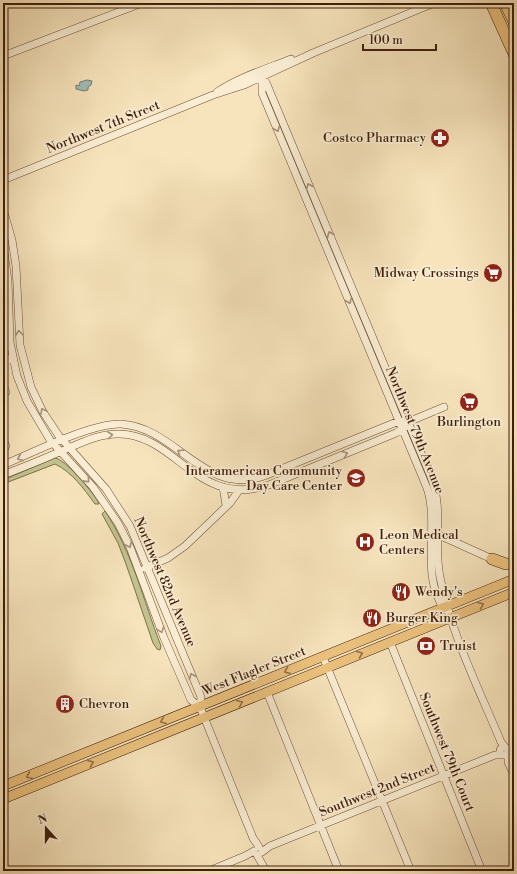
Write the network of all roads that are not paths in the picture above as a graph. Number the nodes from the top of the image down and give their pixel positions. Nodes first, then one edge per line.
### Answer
1 (142, 3) edge
2 (434, 3) edge
3 (491, 3) edge
4 (505, 3) edge
5 (514, 22) edge
6 (313, 53) junction
7 (514, 54) edge
8 (3, 56) edge
9 (251, 76) junction
10 (262, 77) junction
11 (243, 82) junction
12 (262, 93) junction
13 (213, 95) junction
14 (3, 180) edge
15 (3, 209) edge
16 (3, 244) edge
17 (342, 263) junction
18 (334, 265) junction
19 (17, 280) junction
20 (5, 281) edge
21 (13, 358) junction
22 (3, 360) edge
23 (444, 407) dead end
24 (399, 421) junction
25 (408, 422) junction
26 (403, 430) junction
27 (3, 440) edge
28 (62, 441) junction
29 (87, 441) junction
30 (53, 445) junction
31 (69, 448) junction
32 (3, 451) edge
33 (60, 452) junction
34 (81, 460) junction
35 (3, 465) edge
36 (3, 475) edge
37 (223, 487) junction
38 (240, 490) junction
39 (226, 505) junction
40 (439, 535) junction
41 (435, 544) junction
42 (492, 559) joint
43 (514, 564) edge
44 (148, 567) junction
45 (140, 570) junction
46 (514, 579) edge
47 (513, 594) edge
48 (446, 607) junction
49 (450, 617) junction
50 (390, 642) junction
51 (323, 657) junction
52 (327, 667) junction
53 (267, 692) junction
54 (200, 707) junction
55 (204, 717) junction
56 (505, 750) edge
57 (75, 757) junction
58 (60, 763) junction
59 (66, 773) junction
60 (514, 775) edge
61 (443, 776) junction
62 (52, 779) junction
63 (3, 786) edge
64 (3, 799) edge
65 (382, 801) junction
66 (321, 826) junction
67 (258, 851) junction
68 (265, 867) edge
69 (209, 871) edge
70 (339, 871) edge
71 (410, 871) edge
72 (482, 871) edge

1 - 8 street
2 - 6 street, Northwest 7th Street
3 - 7 highway
4 - 5 highway
6 - 9 street, Northwest 7th Street
6 - 10 street, Northwest 7th Street
9 - 10 street
9 - 11 street, Northwest 7th Street
10 - 11 street, Northwest 7th Street
10 - 12 street, Northwest 79th Avenue
17 -> 10 street, Northwest 79th Avenue
11 - 12 street
11 - 13 street, Northwest 7th Street
11 - 13 street, Northwest 7th Street
12 -> 18 street, Northwest 79th Avenue
13 - 14 street, Northwest 7th Street
15 - 19 street, Northwest 82nd Avenue
16 - 20 street, Northwest 82nd Avenue
17 - 18 street
17 - 25 street, Northwest 79th Avenue
18 -> 24 street, Northwest 79th Avenue
19 - 20 street
28 -> 19 street, Northwest 82nd Avenue
20 - 21 street, Northwest 82nd Avenue
21 - 22 street
21 - 30 street, Northwest 82nd Avenue
23 - 25 street
24 - 25 street
24 - 26 street, Northwest 79th Avenue
24 -> 28 street
25 - 26 street
25 - 40 street, Northwest 79th Avenue
38 -> 26 street
26 - 41 street, Northwest 79th Avenue
27 - 32 street
28 - 30 street
28 - 31 street, Northwest 82nd Avenue
29 - 31 street
29 - 34 street
29 -> 37 street
30 - 33 street, Northwest 82nd Avenue
30 -> 35 street
31 - 33 street
31 - 34 street, Northwest 82nd Avenue
33 - 36 street
33 -> 45 street, Northwest 82nd Avenue
34 - 44 street, Northwest 82nd Avenue
37 - 38 street
37 - 39 street
38 - 39 street
39 - 44 street
40 - 41 street, Northwest 79th Avenue
40 - 42 street
41 - 48 street, Northwest 79th Avenue
42 - 43 highway
44 - 45 street
54 -> 44 street, Northwest 82nd Avenue
45 -> 54 street, Northwest 82nd Avenue
46 - 48 main road, West Flagler Street
49 -> 47 main road, West Flagler Street
48 - 49 street, Northwest 79th Avenue
48 - 51 main road, West Flagler Street
49 - 50 main road, West Flagler Street
49 - 56 street, Northwest 79th Avenue
52 -> 50 main road, West Flagler Street
50 - 61 street, Southwest 79th Court
51 - 52 street
51 -> 54 main road, West Flagler Street
52 - 53 main road, West Flagler Street
52 - 65 street
55 -> 53 main road, West Flagler Street
53 - 66 street
54 - 55 street, Northwest 82nd Avenue
54 -> 57 main road, West Flagler Street
59 -> 55 main road, West Flagler Street
55 - 67 street, Northwest 82nd Avenue
56 - 60 street
56 - 61 street, Southwest 2nd Street
57 - 58 main road, West Flagler Street
57 - 59 main road
58 - 62 main road
58 -> 63 main road, West Flagler Street
59 - 62 main road, West Flagler Street
61 - 65 street, Southwest 2nd Street
61 - 72 street, Southwest 79th Court
62 - 64 main road, West Flagler Street
65 - 66 street, Southwest 2nd Street
65 - 71 street
66 - 67 street, Southwest 2nd Street
66 - 70 street
67 - 68 street, Northwest 82nd Avenue
67 - 69 street, Southwest 2nd Street

